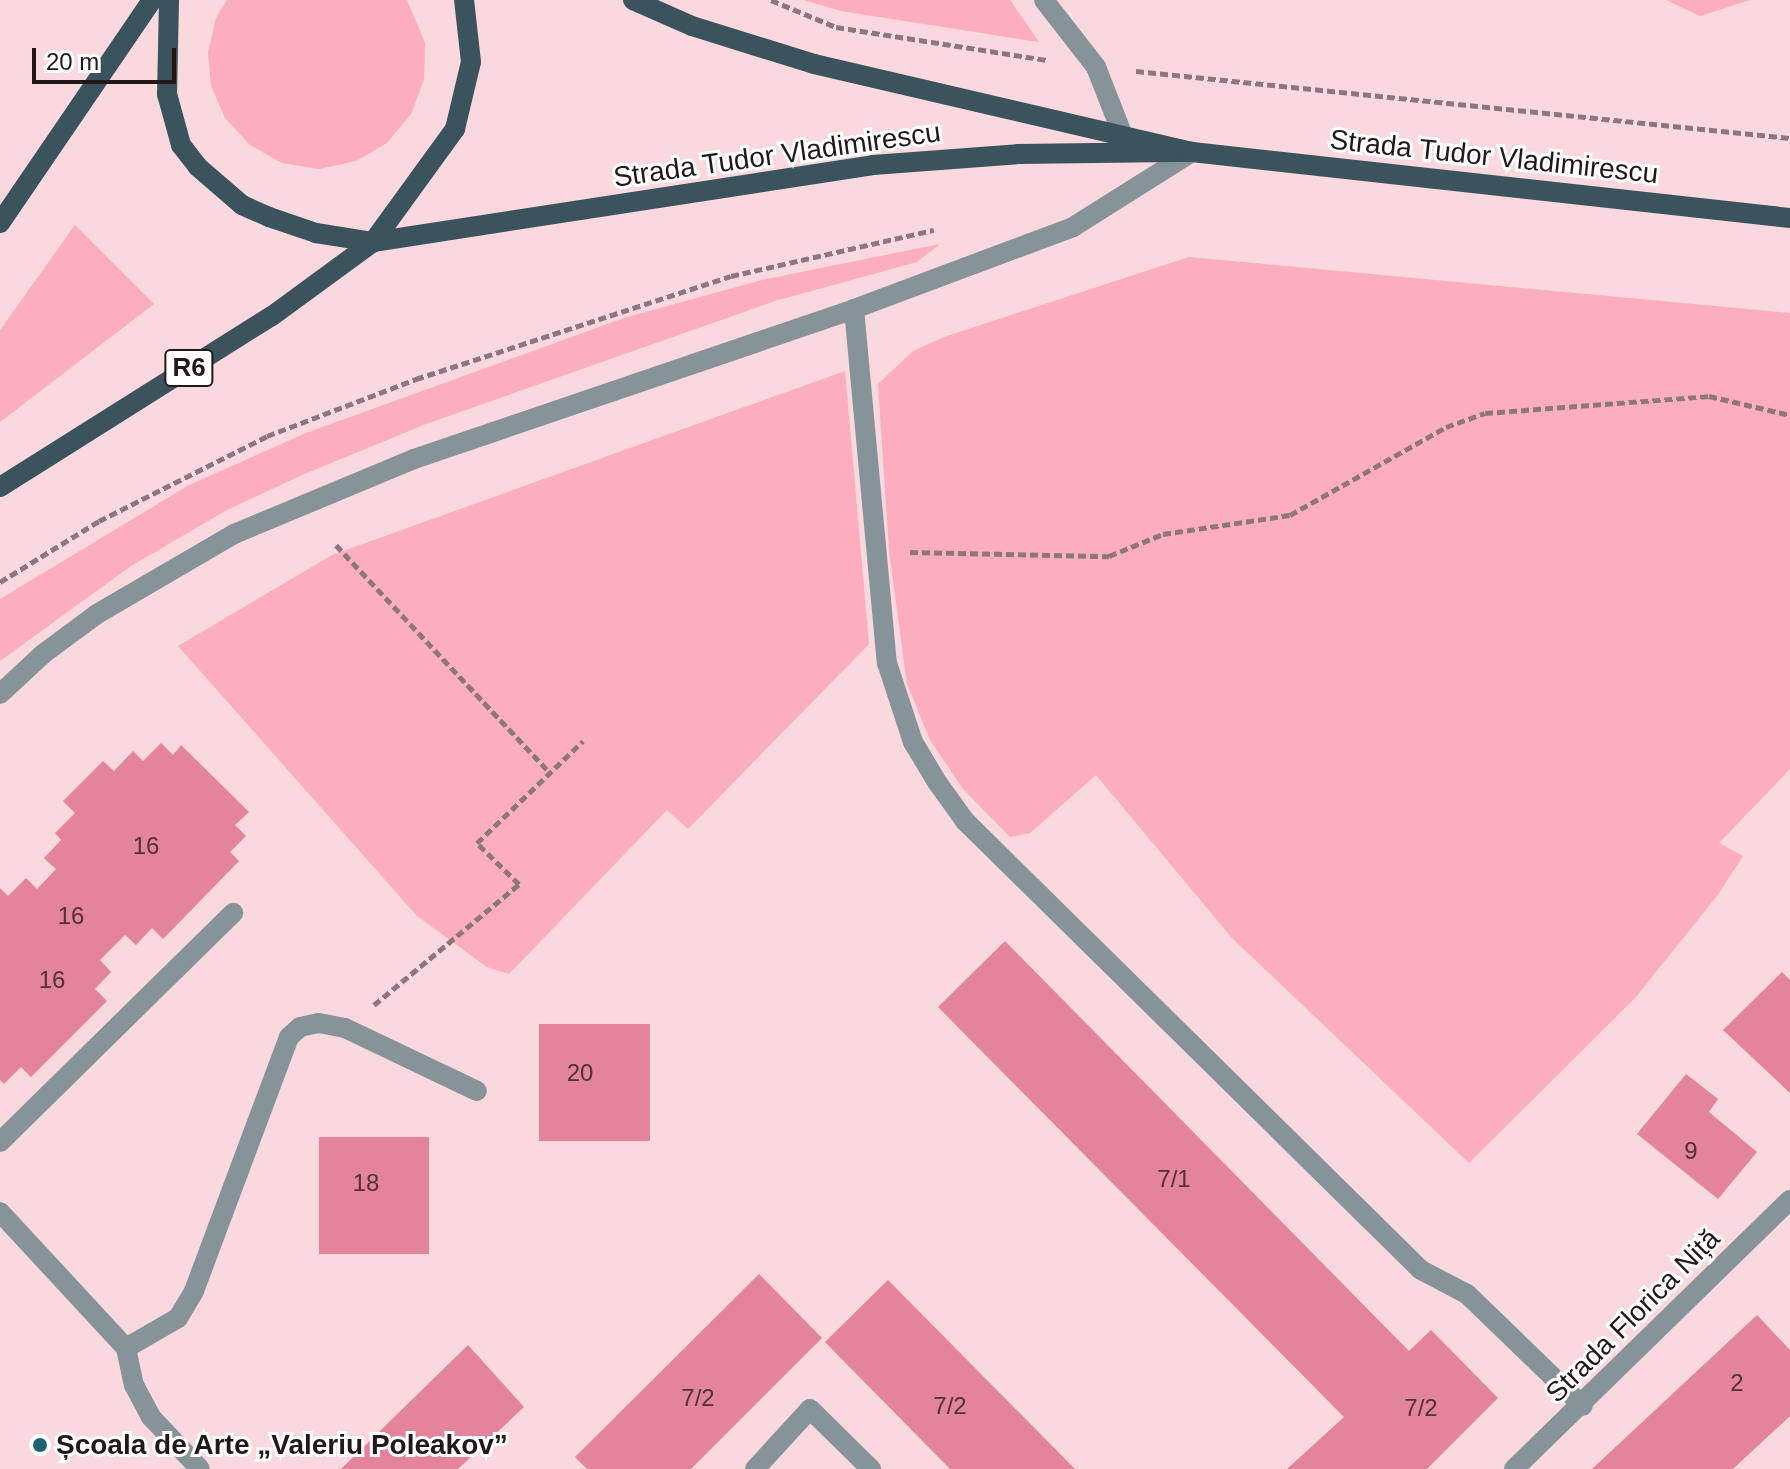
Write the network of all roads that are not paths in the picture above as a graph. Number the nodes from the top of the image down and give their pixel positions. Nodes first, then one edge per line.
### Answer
1 (152, 0) edge
2 (169, 0) edge
3 (464, 0) edge
4 (633, 0) edge
5 (1044, 0) edge
6 (1123, 136) junction
7 (1192, 152) junction
8 (1790, 218) edge
9 (0, 223) edge
10 (373, 242) junction
11 (854, 309) junction
12 (0, 487) edge
13 (0, 694) edge
14 (233, 913) dead end
15 (477, 1091) dead end
16 (0, 1142) edge
17 (1790, 1200) edge
18 (0, 1212) edge
19 (126, 1348) junction
20 (1583, 1406) junction
21 (200, 1469) edge
22 (755, 1469) edge
23 (871, 1469) edge
24 (1514, 1469) edge

1 - 9 main road
2 - 10 main road
3 - 10 main road, R6
4 - 6 main road, Strada Tudor Vladimirescu
5 - 6 street
6 - 7 main road, Strada Tudor Vladimirescu
7 - 8 main road, Strada Tudor Vladimirescu
7 - 10 main road, Strada Tudor Vladimirescu
7 - 11 street
10 - 12 main road, R6
11 - 13 street
11 - 20 street
14 - 16 street
15 - 19 street
17 - 20 street, Strada Florica Niță
18 - 19 street
19 - 21 street
20 - 24 street, Strada Florica Niță
22 - 23 street

